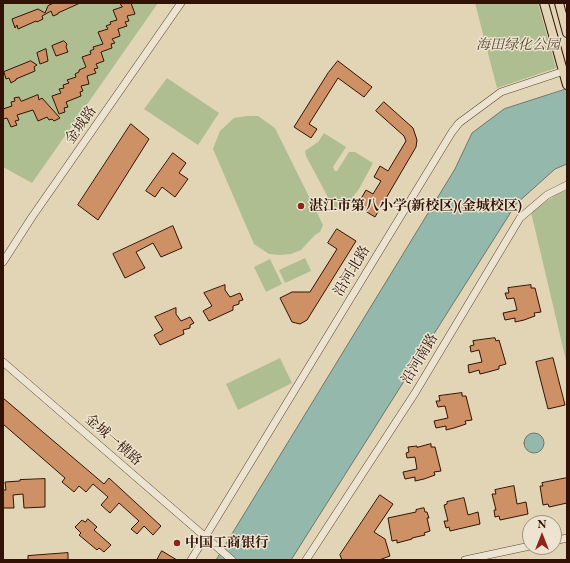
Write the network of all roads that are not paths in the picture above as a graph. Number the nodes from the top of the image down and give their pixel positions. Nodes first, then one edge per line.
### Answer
1 (181, 3) edge
2 (544, 3) edge
3 (559, 3) edge
4 (567, 33) edge
5 (565, 70) edge
6 (567, 85) edge
7 (567, 185) edge
8 (3, 262) edge
9 (3, 362) edge
10 (205, 537) junction
11 (522, 548) edge
12 (191, 560) edge
13 (232, 560) edge
14 (306, 560) edge
15 (465, 560) edge

1 - 8 street, 金城路
2 - 5 main road
3 - 4 main road
5 - 6 main road
5 - 10 street, 沿河北路
7 - 14 street, 沿河南路
9 - 10 street, 金城一横路
10 - 12 street, 沿河北路
10 - 13 street, 金城一横路
11 - 15 street

